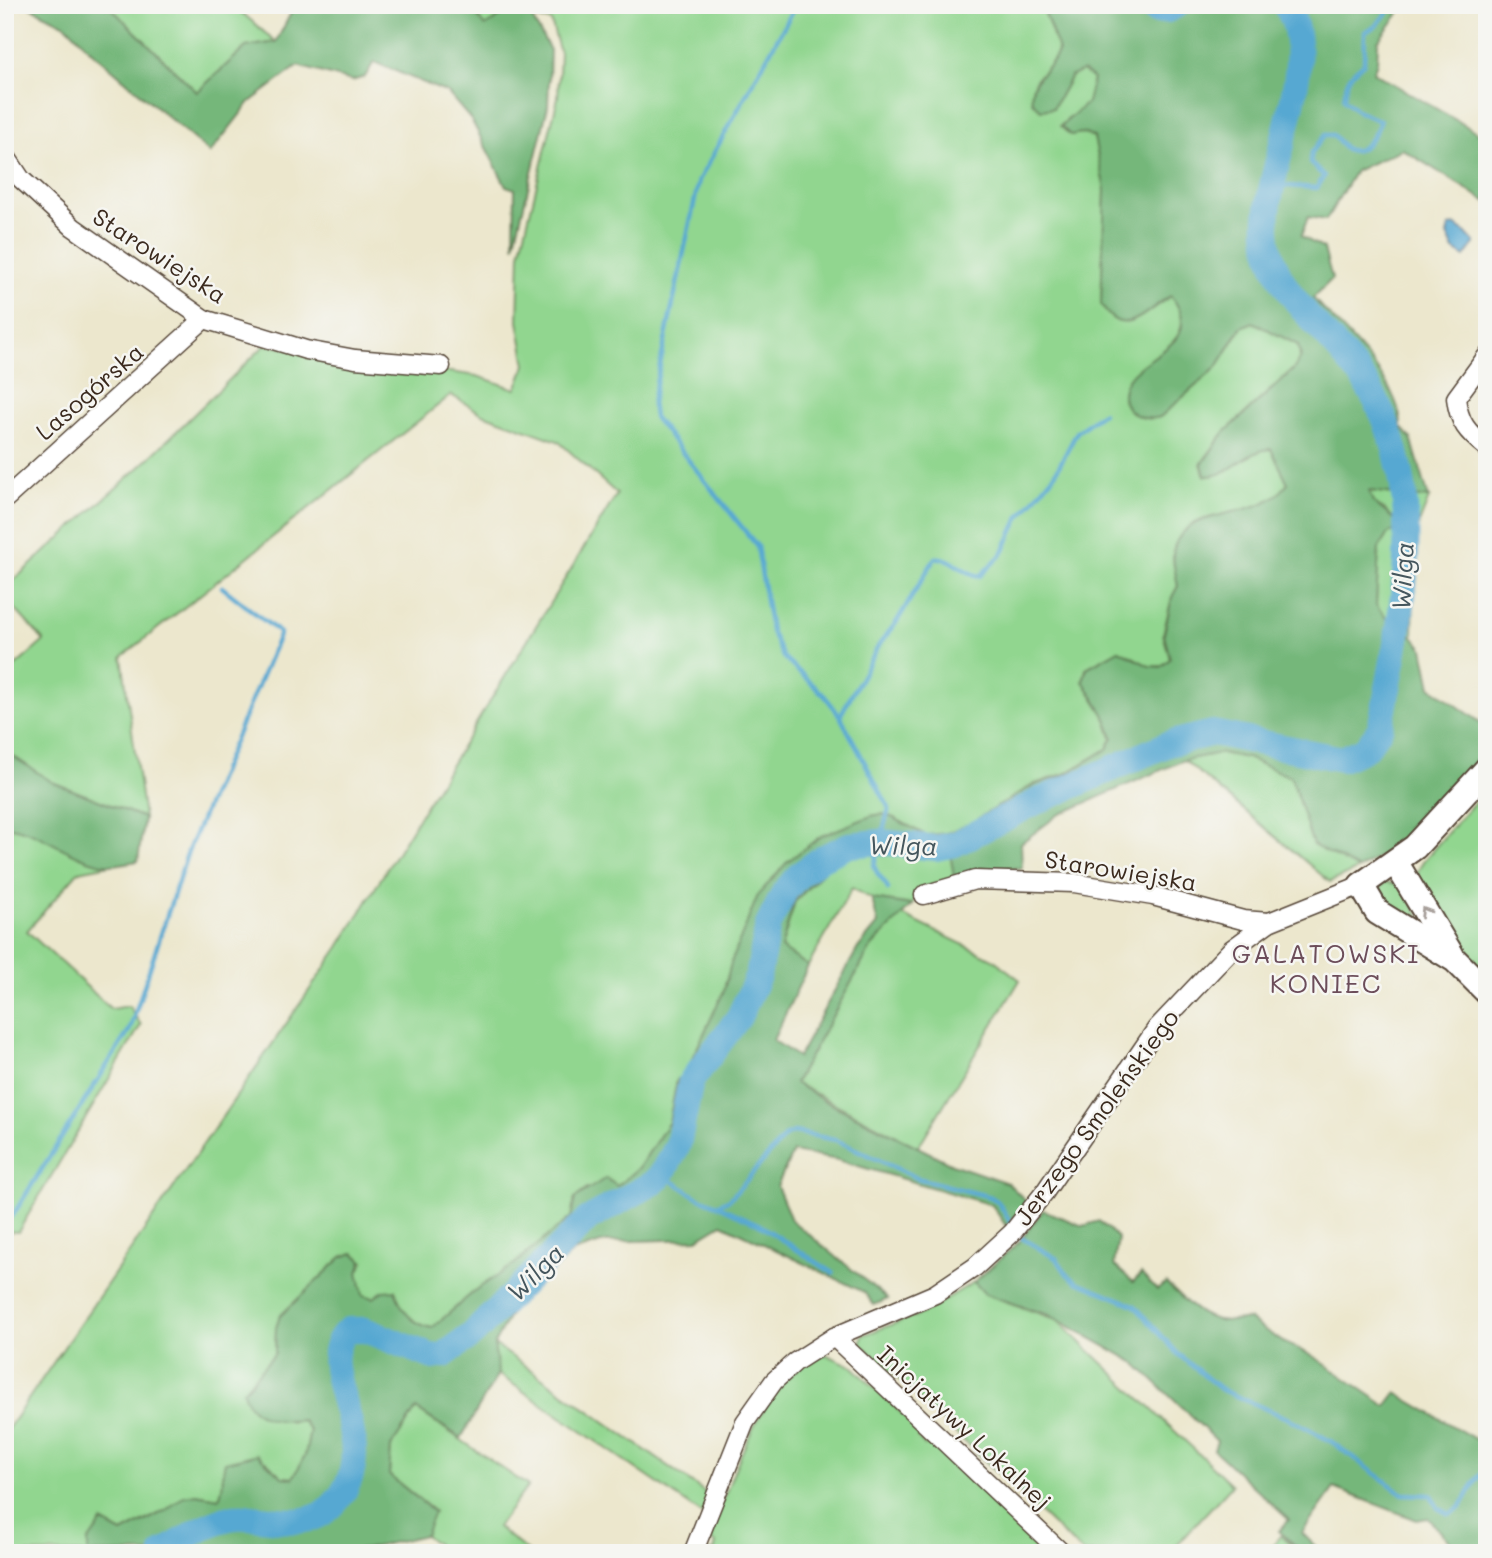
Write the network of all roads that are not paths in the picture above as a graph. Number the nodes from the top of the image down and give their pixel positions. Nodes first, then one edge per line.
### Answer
1 (5, 155) edge
2 (204, 319) junction
3 (1487, 356) edge
4 (441, 366) dead end
5 (1487, 448) edge
6 (5, 499) edge
7 (1487, 769) edge
8 (1396, 863) junction
9 (1360, 885) junction
10 (924, 895) dead end
11 (1269, 922) junction
12 (1455, 960) junction
13 (1487, 992) edge
14 (834, 1337) junction
15 (693, 1553) edge
16 (1062, 1553) edge

1 - 2 street, Starowiejska
2 - 4 street, Starowiejska
2 - 6 street, Lasogórska
3 - 5 street
7 - 8 street, Jerzego Smoleńskiego
8 - 9 street, Jerzego Smoleńskiego
12 -> 8 street
9 - 11 street, Jerzego Smoleńskiego
9 - 12 street
10 - 11 street, Starowiejska
11 - 14 street, Jerzego Smoleńskiego
12 - 13 street
14 - 15 street, Jerzego Smoleńskiego
14 - 16 street, Inicjatywy Lokalnej

